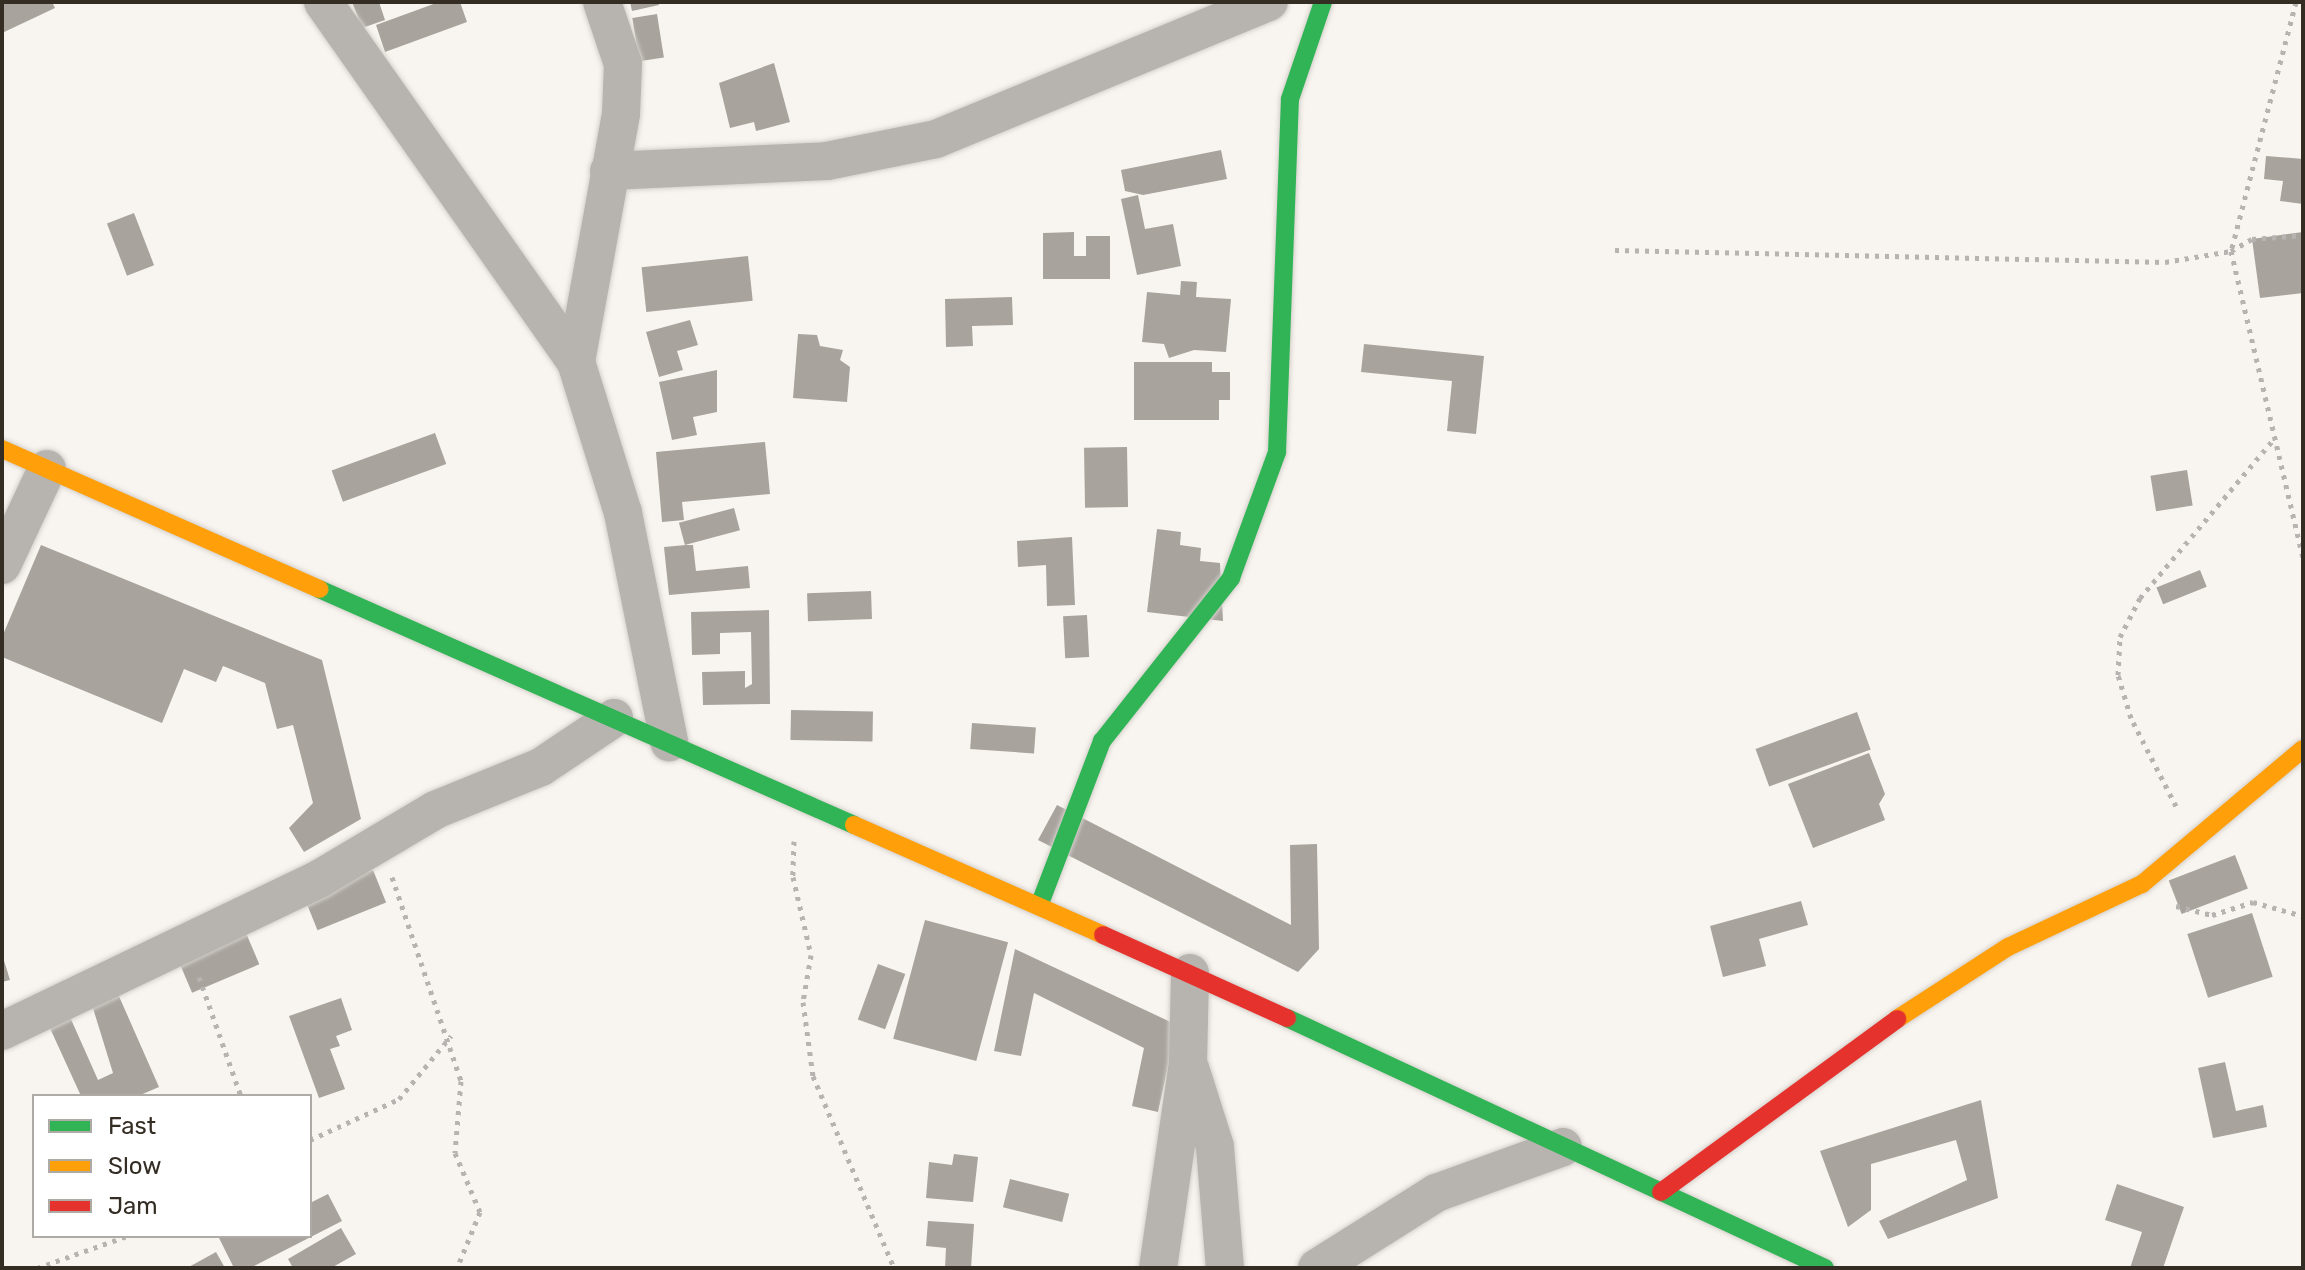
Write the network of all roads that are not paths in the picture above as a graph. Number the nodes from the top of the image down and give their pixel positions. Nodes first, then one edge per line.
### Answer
1 (323, 2) edge
2 (602, 2) edge
3 (1269, 2) edge
4 (1323, 2) edge
5 (609, 171) junction
6 (576, 362) junction
7 (2, 449) edge
8 (47, 469) junction
9 (2, 565) edge
10 (614, 718) junction
11 (669, 742) junction
12 (2303, 749) edge
13 (1039, 906) junction
14 (1190, 973) junction
15 (2, 1031) edge
16 (1188, 1063) junction
17 (1563, 1147) junction
18 (1661, 1192) junction
19 (1158, 1268) edge
20 (1225, 1268) edge
21 (1317, 1268) edge
22 (1825, 1268) edge

1 - 6 street
2 - 5 street
3 - 5 street
4 - 13 street
5 - 6 street
6 - 11 street
7 - 8 street
8 - 9 street
8 - 10 street
10 - 11 street
10 - 15 street
11 - 13 street
12 - 18 street
13 - 14 street
14 - 16 street
14 - 17 street
16 - 19 street
16 - 20 street
17 - 18 street
17 - 21 street
18 - 22 street

